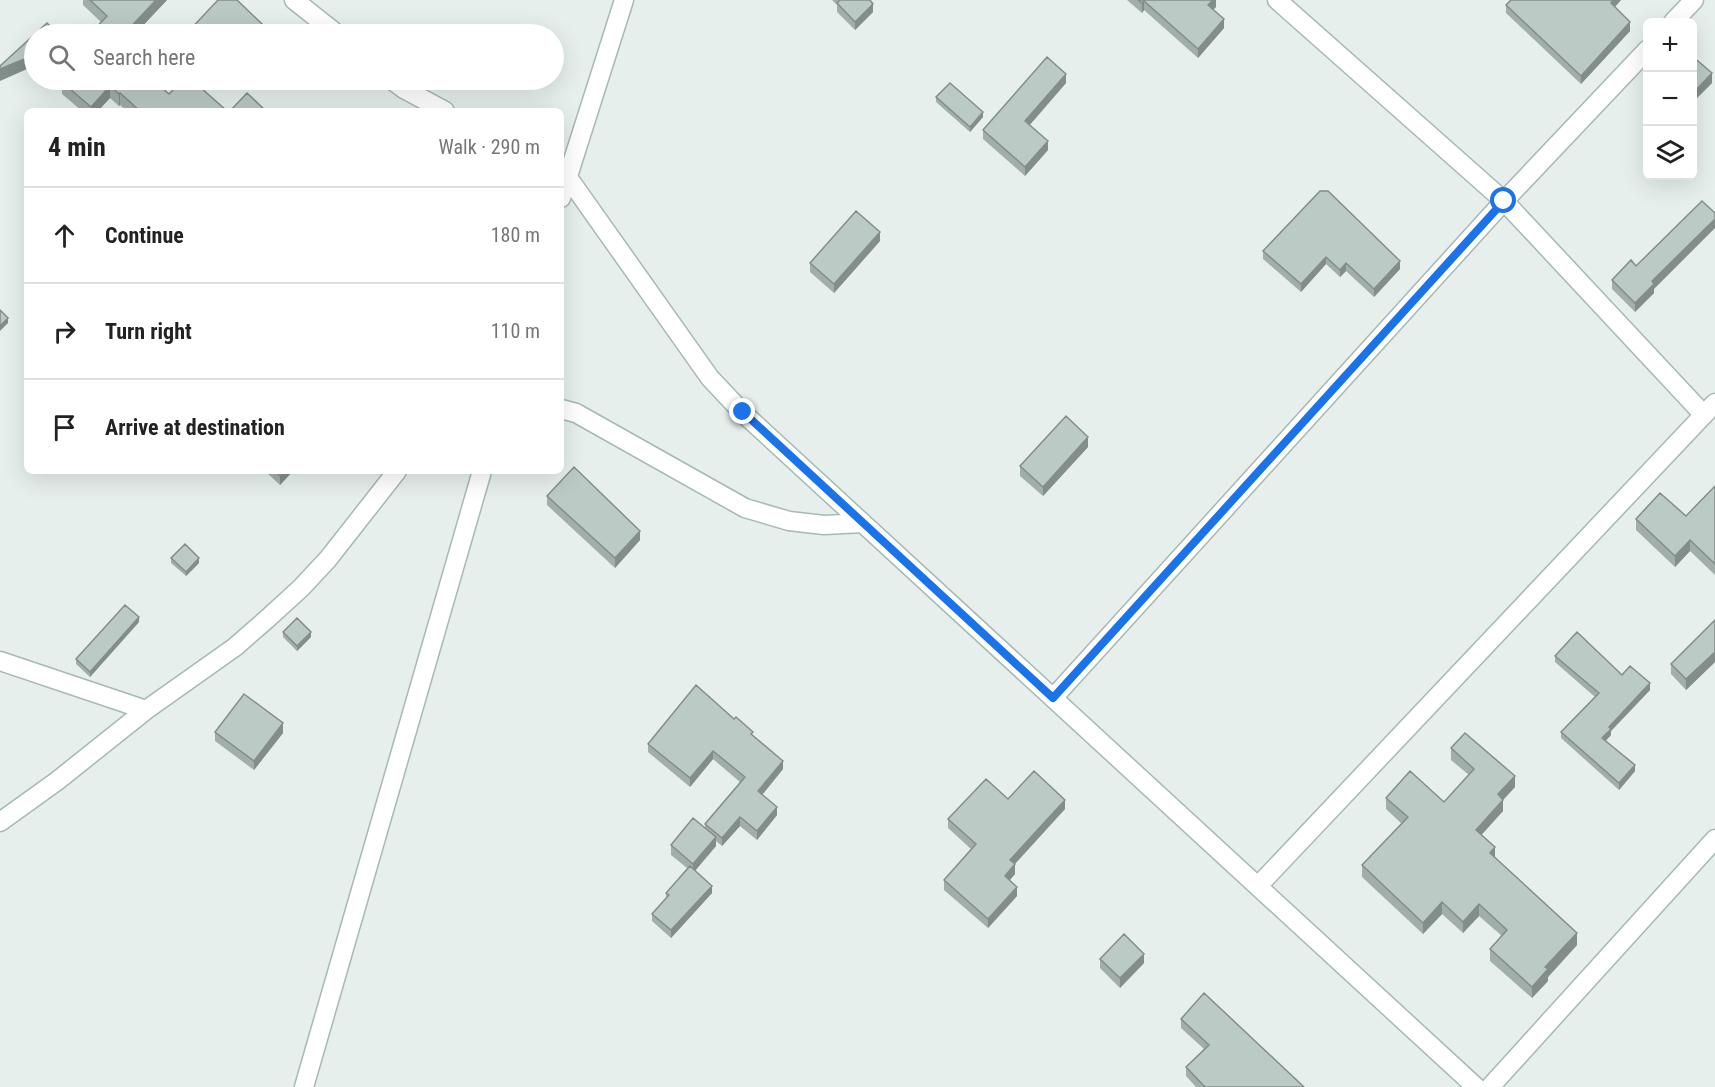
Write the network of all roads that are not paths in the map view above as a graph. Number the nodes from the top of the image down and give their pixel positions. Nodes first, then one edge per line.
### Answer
1 (294, 0) edge
2 (624, 0) edge
3 (1277, 0) edge
4 (1694, 0) edge
5 (1677, 18) edge
6 (324, 24) edge
7 (1643, 53) edge
8 (406, 90) edge
9 (439, 108) edge
10 (564, 175) edge
11 (1504, 201) junction
12 (1709, 409) edge
13 (564, 411) edge
14 (395, 474) edge
15 (481, 474) edge
16 (863, 523) junction
17 (0, 661) edge
18 (1053, 698) junction
19 (146, 710) junction
20 (0, 822) edge
21 (1715, 839) edge
22 (1258, 886) junction
23 (304, 1087) edge
24 (1476, 1087) edge
25 (1490, 1087) edge

1 - 6 street
2 - 10 street
3 - 11 street
4 - 5 street
7 - 11 street
8 - 9 street
10 - 16 street
11 - 12 street
11 - 18 street
12 - 22 street
13 - 16 street
14 - 19 street
15 - 23 street
16 - 18 street
17 - 19 street
18 - 22 street
19 - 20 street
21 - 25 street
22 - 24 street

